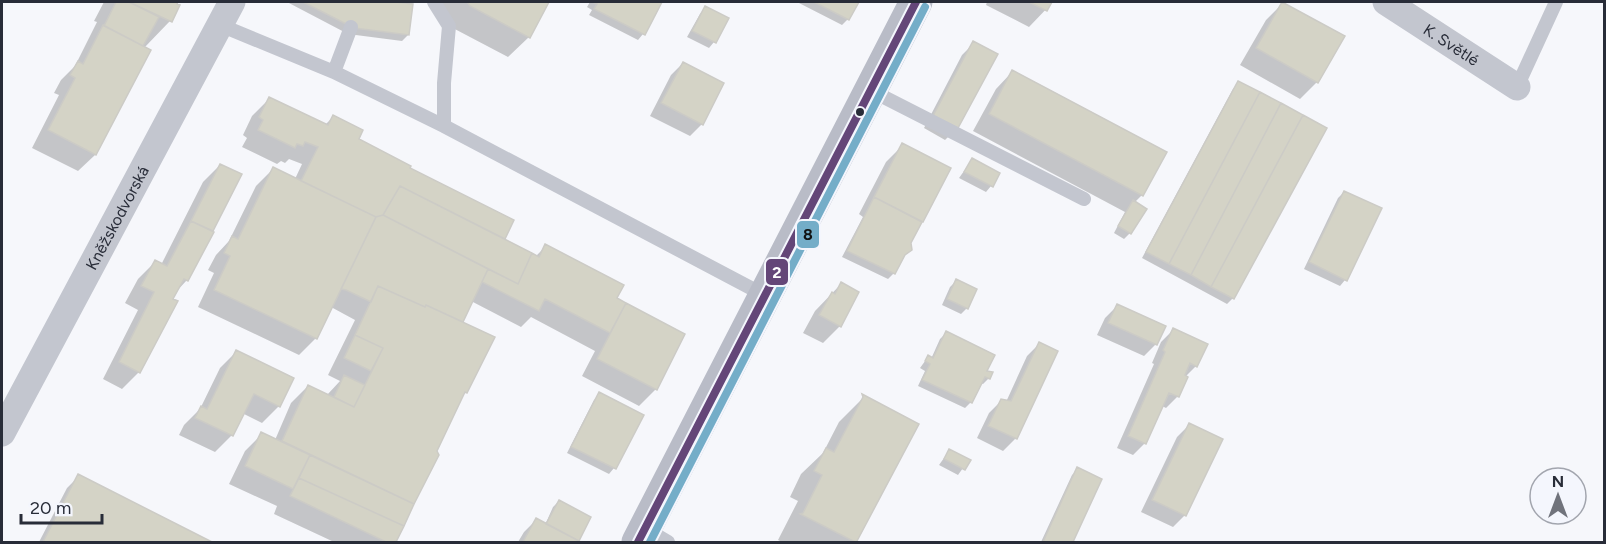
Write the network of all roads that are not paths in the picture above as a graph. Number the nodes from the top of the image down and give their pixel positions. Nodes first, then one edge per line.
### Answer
1 (434, 2) edge
2 (916, 2) edge
3 (1386, 2) edge
4 (1556, 2) edge
5 (226, 13) edge
6 (351, 27) dead end
7 (334, 72) junction
8 (1517, 87) joint
9 (870, 90) junction
10 (444, 126) junction
11 (1084, 200) dead end
12 (766, 297) junction
13 (2, 433) edge
14 (651, 538) edge

1 - 10 lane
2 - 9 main road
3 - 8 street, K. Světlé
4 - 8 lane
5 - 7 lane
5 - 13 street, Kněžskodvorská
6 - 7 lane
7 - 10 lane
9 - 11 lane
9 - 12 main road
10 - 12 lane
12 - 14 main road

